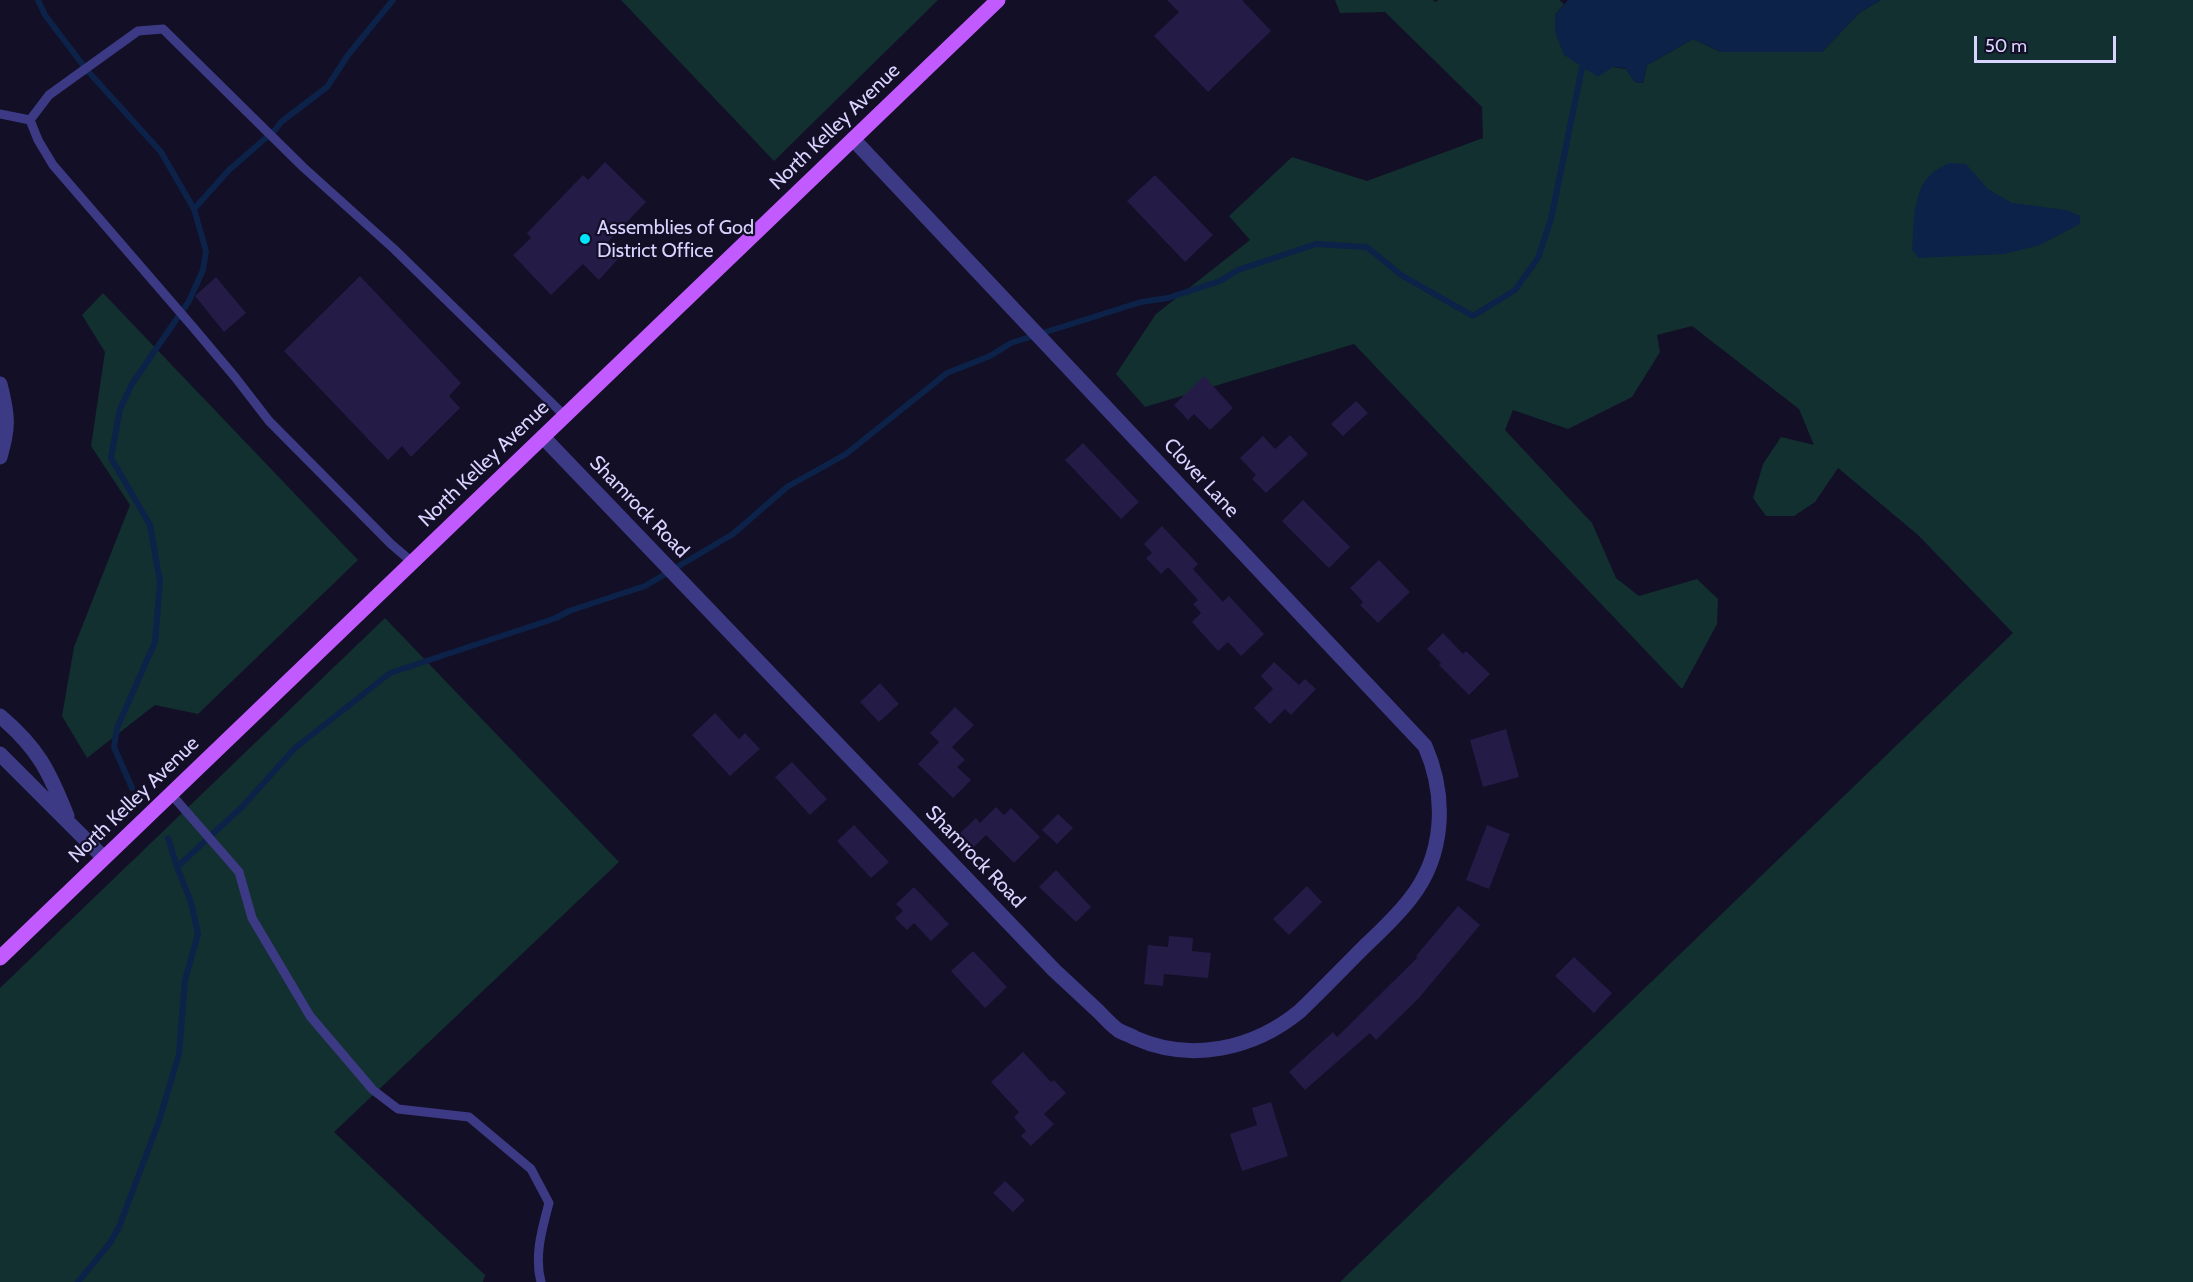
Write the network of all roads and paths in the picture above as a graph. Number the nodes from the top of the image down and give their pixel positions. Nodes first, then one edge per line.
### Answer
1 (998, 0) edge
2 (0, 114) edge
3 (30, 120) junction
4 (853, 139) junction
5 (0, 384) edge
6 (565, 416) junction
7 (543, 437) junction
8 (0, 457) edge
9 (412, 562) junction
10 (0, 716) edge
11 (0, 753) edge
12 (171, 794) junction
13 (69, 822) junction
14 (104, 858) junction
15 (1424, 877) joint
16 (0, 958) edge
17 (541, 1282) edge

1 - 4 main road, North Kelley Avenue
2 - 3 lane
3 - 6 lane
3 - 9 lane
4 - 6 main road, North Kelley Avenue
4 - 15 street, Clover Lane
5 - 8 street
6 - 7 main road, North Kelley Avenue
7 - 9 main road, North Kelley Avenue
7 - 15 street, Shamrock Road
9 - 12 main road, North Kelley Avenue
10 - 13 street
11 - 13 street
12 - 14 main road, North Kelley Avenue
12 - 17 lane
13 - 14 street
14 - 16 main road, North Kelley Avenue

